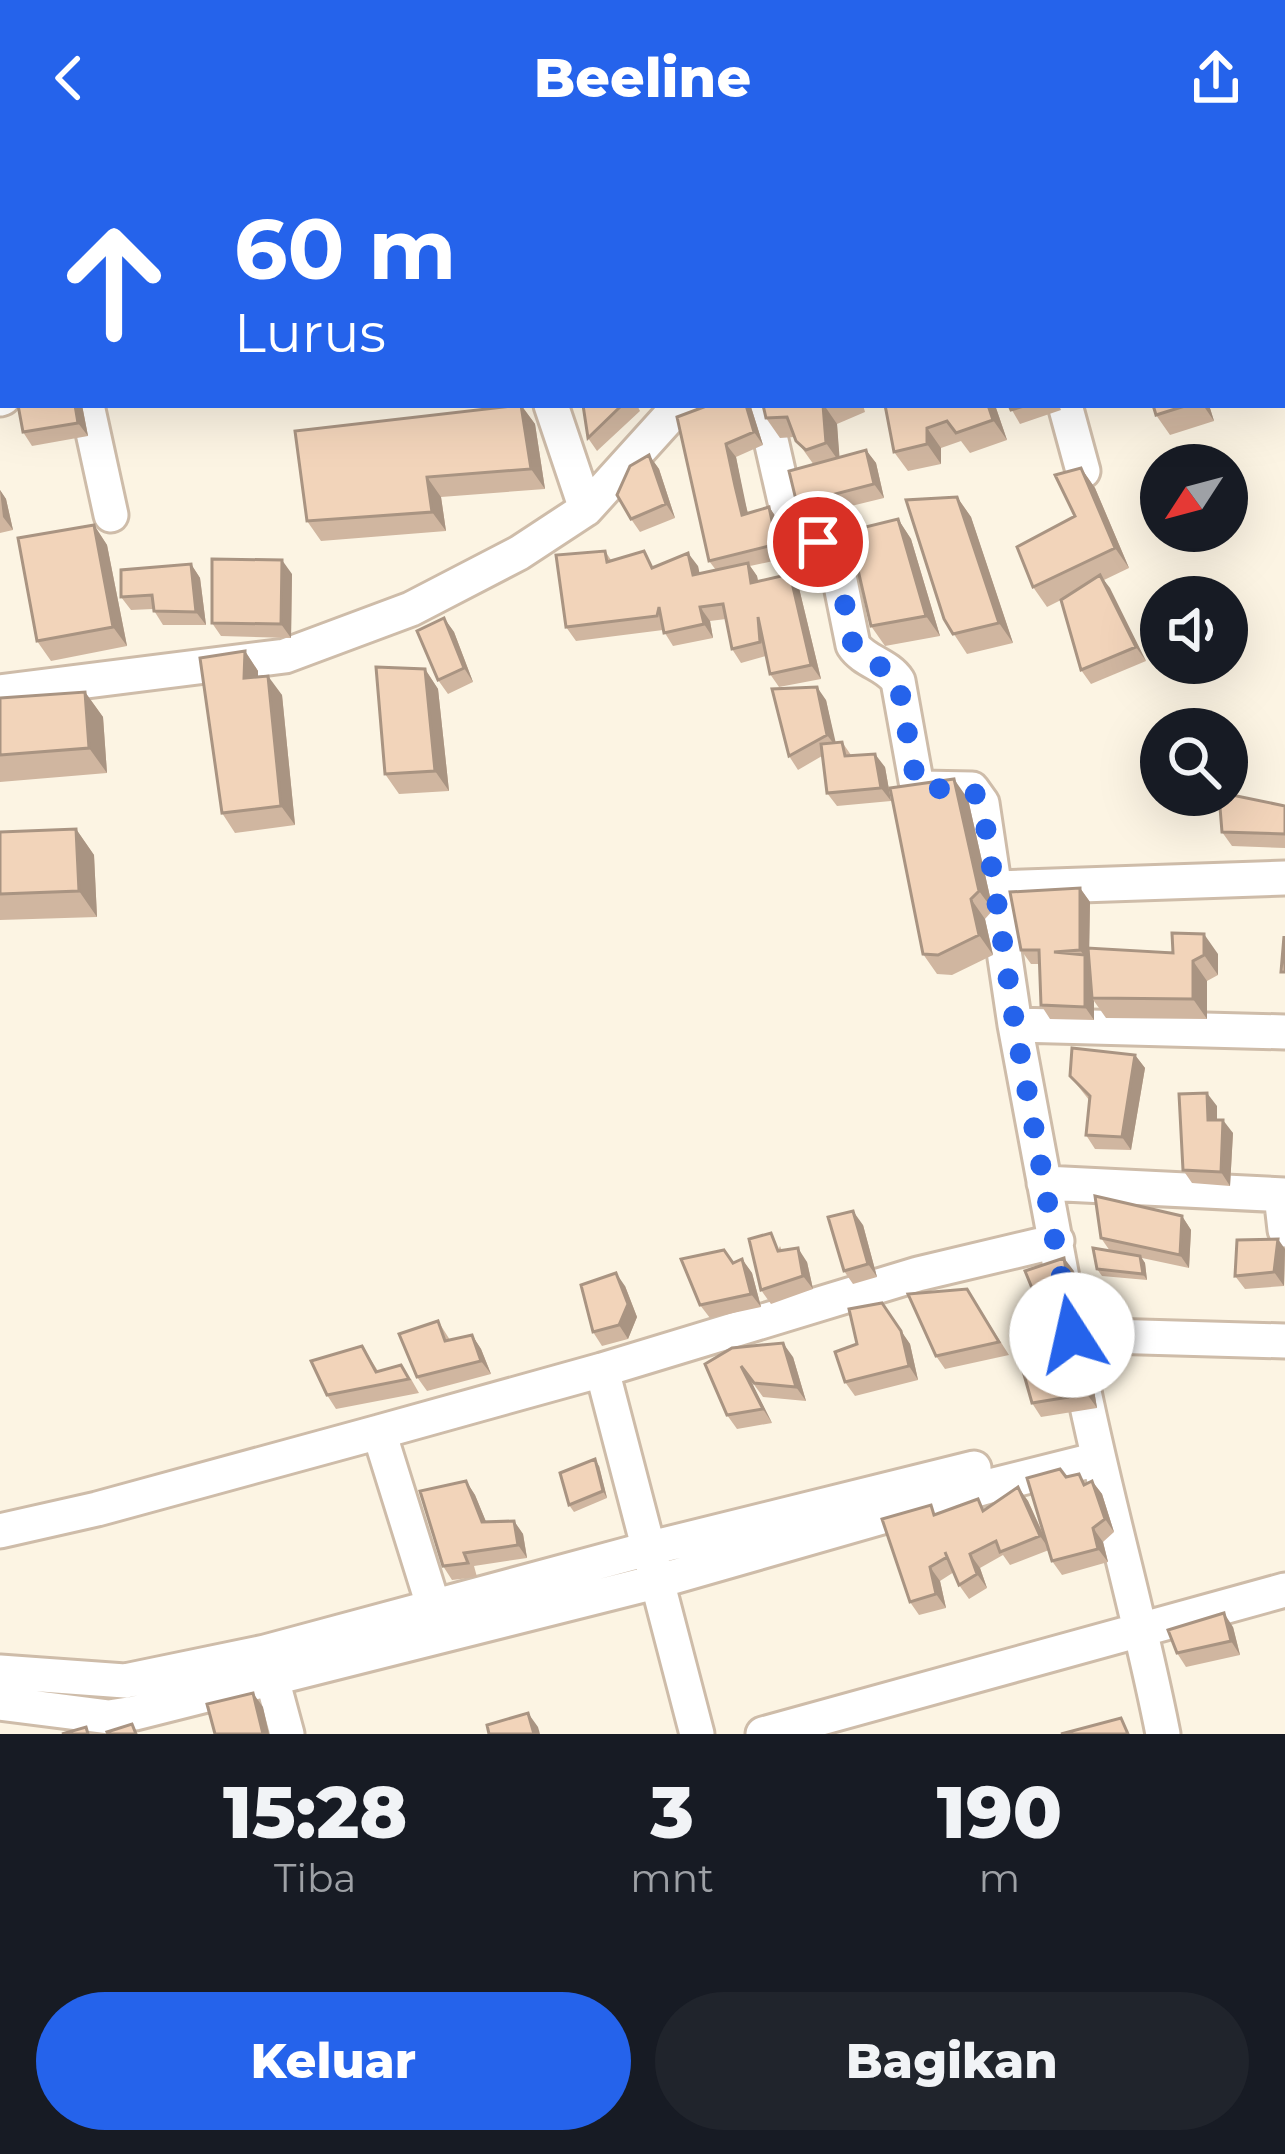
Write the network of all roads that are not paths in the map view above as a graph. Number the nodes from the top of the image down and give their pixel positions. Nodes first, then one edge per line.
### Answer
1 (88, 408) edge
2 (551, 408) edge
3 (677, 408) edge
4 (764, 408) edge
5 (1067, 408) edge
6 (1083, 470) edge
7 (586, 509) junction
8 (110, 515) dead end
9 (0, 692) edge
10 (1285, 878) edge
11 (997, 888) junction
12 (1015, 1025) junction
13 (1285, 1032) edge
14 (1045, 1183) junction
15 (1283, 1195) edge
16 (1285, 1230) edge
17 (1057, 1241) junction
18 (1072, 1335) junction
19 (1285, 1341) edge
20 (602, 1370) junction
21 (379, 1432) junction
22 (1095, 1449) junction
23 (0, 1531) edge
24 (655, 1564) junction
25 (1285, 1591) edge
26 (433, 1605) junction
27 (1142, 1628) junction
28 (269, 1665) junction
29 (0, 1672) edge
30 (130, 1697) junction
31 (0, 1703) edge
32 (287, 1734) edge
33 (697, 1734) edge
34 (763, 1734) edge
35 (1162, 1734) edge

1 - 8 street
2 - 7 street
3 - 7 street
4 - 11 street
5 - 6 street
7 - 9 street
10 - 11 street
11 - 12 street
12 - 13 street
12 - 14 street
14 - 15 street
14 - 17 street
15 - 16 street
17 - 18 street
17 - 20 street
18 - 19 street
18 - 22 street
20 - 21 street
20 - 24 street
21 - 23 street
21 - 26 street
22 - 24 street
22 - 27 street
24 - 26 street
24 - 28 street
24 - 33 street
25 - 27 street
26 - 28 street
27 - 34 street
27 - 35 street
28 - 30 street
28 - 32 street
29 - 30 street
30 - 31 street

